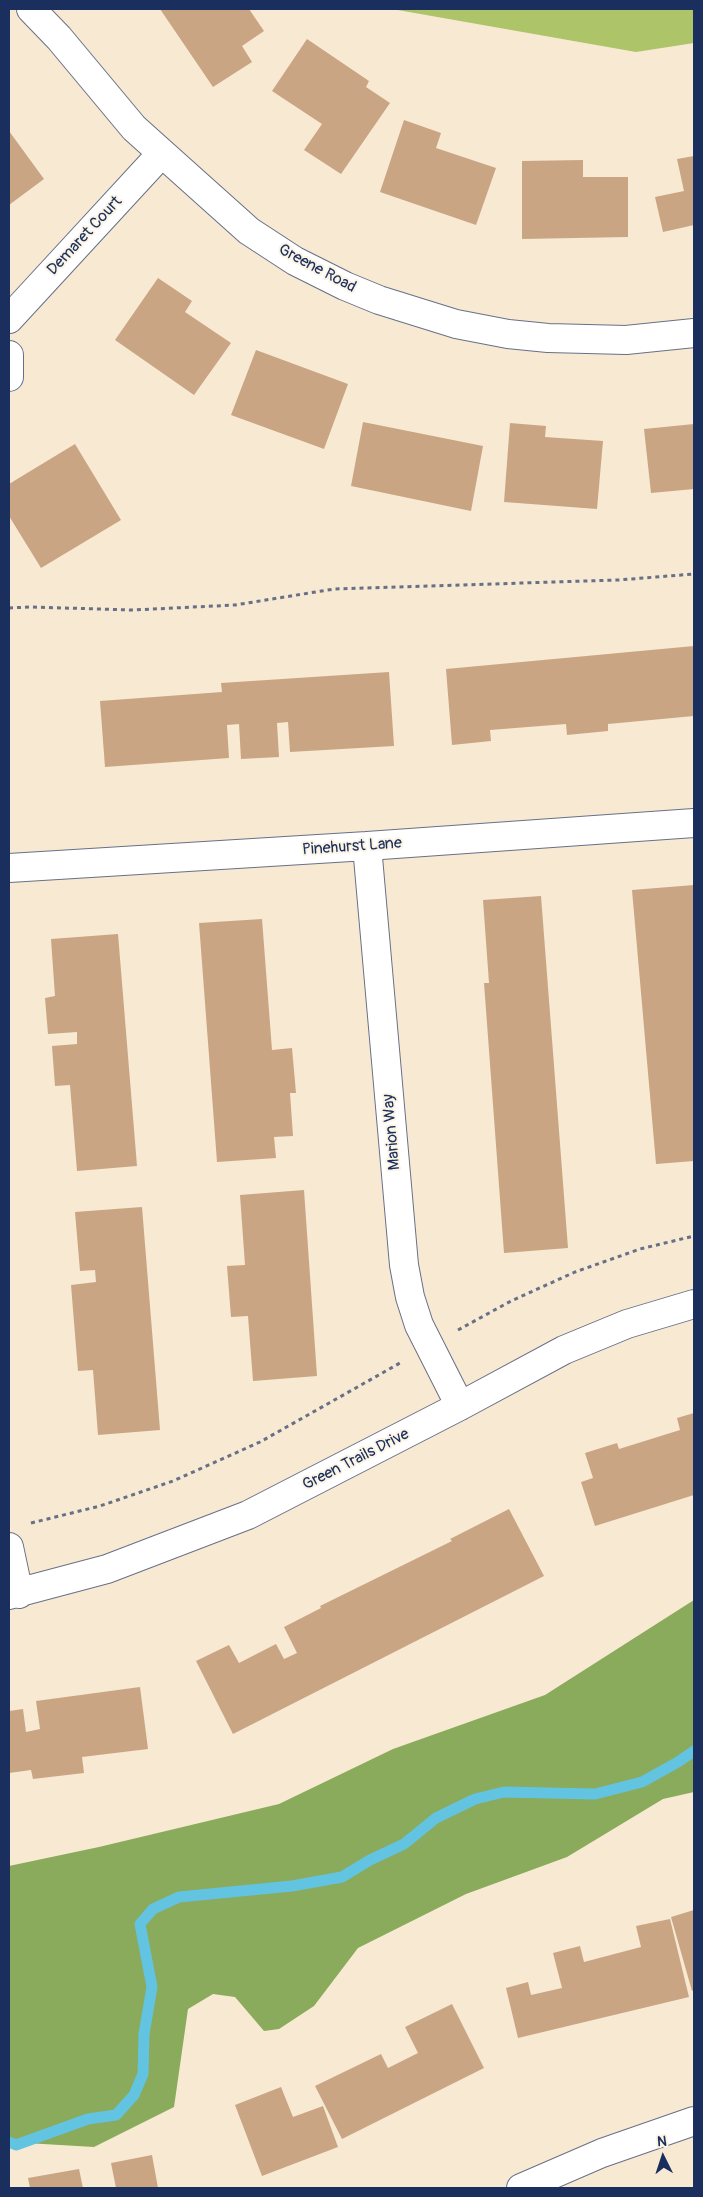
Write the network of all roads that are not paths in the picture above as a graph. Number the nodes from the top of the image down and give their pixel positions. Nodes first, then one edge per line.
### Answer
1 (31, 9) edge
2 (162, 153) junction
3 (9, 318) edge
4 (694, 333) edge
5 (9, 356) edge
6 (9, 377) edge
7 (694, 822) edge
8 (366, 846) junction
9 (9, 868) edge
10 (694, 1304) edge
11 (460, 1406) junction
12 (9, 1547) edge
13 (14, 1594) edge
14 (694, 2122) edge
15 (521, 2188) edge

1 - 2 street, Greene Road
2 - 3 street, Demaret Court
2 - 4 street, Greene Road
5 - 6 street
7 - 8 street, Pinehurst Lane
8 - 9 street, Pinehurst Lane
8 - 11 street, Marion Way
10 - 11 street, Green Trails Drive
11 - 13 street, Green Trails Drive
12 - 13 street
14 - 15 street

